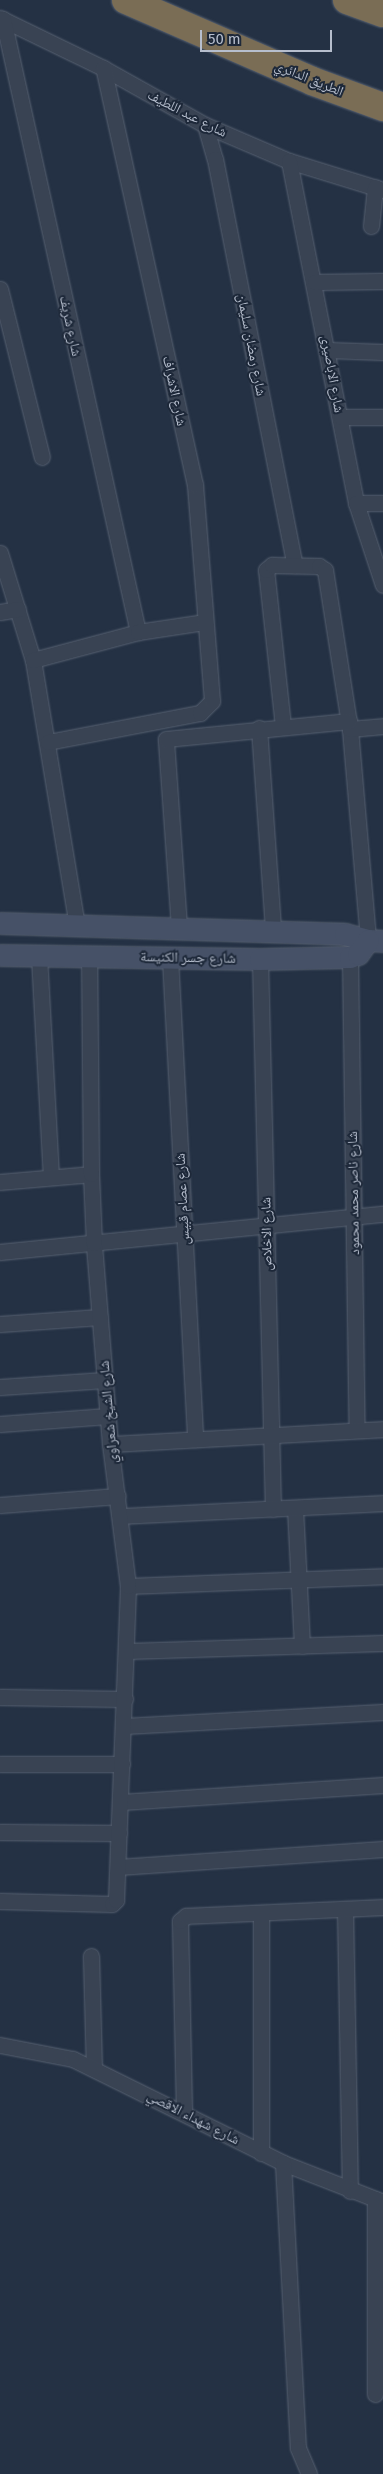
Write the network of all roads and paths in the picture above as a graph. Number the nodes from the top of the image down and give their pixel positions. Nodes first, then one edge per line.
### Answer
1 (126, 0) edge
2 (347, 0) edge
3 (383, 13) edge
4 (2, 18) edge
5 (103, 68) junction
6 (383, 107) edge
7 (205, 126) junction
8 (289, 160) junction
9 (379, 188) edge
10 (371, 226) dead end
11 (383, 281) edge
12 (315, 282) junction
13 (0, 289) edge
14 (328, 350) junction
15 (383, 352) edge
16 (340, 417) junction
17 (383, 417) edge
18 (42, 457) dead end
19 (356, 502) junction
20 (383, 503) edge
21 (1, 558) edge
22 (295, 565) junction
23 (383, 584) edge
24 (18, 609) junction
25 (0, 612) edge
26 (204, 622) junction
27 (138, 632) junction
28 (33, 660) junction
29 (350, 725) junction
30 (283, 726) junction
31 (383, 726) edge
32 (259, 728) junction
33 (48, 742) junction
34 (0, 923) edge
35 (77, 925) junction
36 (179, 926) junction
37 (273, 930) junction
38 (376, 941) edge
39 (0, 955) edge
40 (39, 956) junction
41 (89, 956) junction
42 (350, 957) junction
43 (170, 958) junction
44 (260, 959) junction
45 (91, 1174) junction
46 (51, 1177) junction
47 (0, 1182) edge
48 (383, 1214) edge
49 (354, 1217) junction
50 (266, 1226) junction
51 (184, 1234) junction
52 (94, 1243) junction
53 (0, 1252) edge
54 (100, 1317) junction
55 (0, 1324) edge
56 (105, 1380) junction
57 (0, 1388) edge
58 (108, 1416) junction
59 (0, 1424) edge
60 (383, 1429) edge
61 (357, 1430) junction
62 (271, 1435) junction
63 (195, 1439) junction
64 (110, 1444) junction
65 (118, 1496) junction
66 (383, 1503) edge
67 (0, 1505) edge
68 (295, 1508) junction
69 (273, 1509) junction
70 (121, 1516) junction
71 (383, 1576) edge
72 (297, 1580) junction
73 (128, 1586) junction
74 (383, 1643) edge
75 (302, 1646) junction
76 (127, 1651) junction
77 (0, 1697) edge
78 (125, 1698) junction
79 (383, 1712) edge
80 (124, 1726) junction
81 (0, 1764) edge
82 (122, 1764) junction
83 (383, 1785) edge
84 (121, 1802) junction
85 (0, 1832) edge
86 (119, 1833) junction
87 (383, 1849) edge
88 (118, 1868) junction
89 (0, 1901) edge
90 (383, 1907) edge
91 (345, 1909) junction
92 (261, 1913) junction
93 (91, 1956) dead end
94 (0, 2046) edge
95 (94, 2069) junction
96 (184, 2112) junction
97 (261, 2153) junction
98 (283, 2163) junction
99 (350, 2191) junction
100 (379, 2200) edge
101 (375, 2394) dead end
102 (309, 2474) edge

1 - 6 highway, الطريق الدائري
2 - 3 highway
4 - 5 street, شارع عبد اللطيف
4 - 27 street, شارع شريف
5 - 7 street, شارع عبد اللطيف
5 - 26 street, شارع الاشراف
7 - 8 street, شارع عبد اللطيف
7 - 22 street, شارع رمضان سليمان
8 - 9 street, شارع عبد اللطيف
8 - 12 street, شارع الاباصيرى
9 - 10 street
11 - 12 street
12 - 14 street, شارع الاباصيرى
13 - 18 street
14 - 15 street
14 - 16 street, شارع الاباصيرى
16 - 17 street
16 - 19 street, شارع الاباصيرى
19 - 20 street
19 - 23 street, شارع الاباصيرى
21 - 24 street
22 - 29 street
22 - 30 street
24 - 25 street
24 - 28 street
26 - 27 street
26 - 33 street, شارع الاشراف
27 - 28 street
28 - 33 street
29 - 30 street
29 - 31 street
29 - 38 street
30 - 32 street
32 - 36 street
32 - 37 street
33 - 35 street
34 - 35 main road
35 - 36 main road
36 - 37 main road
37 - 38 main road
38 - 42 main road
39 - 40 main road, شارع جسر الكنيسة
40 - 41 main road, شارع جسر الكنيسة
40 - 46 street
41 - 43 main road, شارع جسر الكنيسة
41 - 45 street, شارع الشيخ شعراوي
42 - 44 main road, شارع جسر الكنيسة
42 - 49 street, شارع ناصر محمد محمود
43 - 44 main road, شارع جسر الكنيسة
43 - 51 street, شارع عصام قبيس
44 - 50 street, شارع الاخلاص
45 - 46 street
45 - 52 street, شارع الشيخ شعراوي
46 - 47 street
48 - 49 street
49 - 50 street
49 - 61 street, شارع ناصر محمد محمود
50 - 51 street
50 - 62 street, شارع الاخلاص
51 - 52 street
51 - 63 street, شارع عصام قبيس
52 - 53 street
52 - 54 street, شارع الشيخ شعراوي
54 - 55 street
54 - 56 street, شارع الشيخ شعراوي
56 - 57 street
56 - 58 street, شارع الشيخ شعراوي
58 - 59 street
58 - 64 street, شارع الشيخ شعراوي
60 - 61 street
61 - 62 street
62 - 63 street
62 - 69 street, شارع الاخلاص
63 - 64 street
64 - 65 street, شارع الشيخ شعراوي
65 - 67 street
65 - 70 street, شارع الشيخ شعراوي
66 - 68 street
68 - 69 street
68 - 72 street
69 - 70 street
70 - 73 street, شارع الشيخ شعراوي
71 - 72 street
72 - 73 street
72 - 75 street
73 - 76 street, شارع الشيخ شعراوي
74 - 75 street
75 - 76 street
76 - 78 street, شارع الشيخ شعراوي
77 - 78 street
78 - 80 street, شارع الشيخ شعراوي
79 - 80 street
80 - 82 street, شارع الشيخ شعراوي
81 - 82 street
82 - 84 street, شارع الشيخ شعراوي
83 - 84 street
84 - 86 street, شارع الشيخ شعراوي
85 - 86 street
86 - 88 street, شارع الشيخ شعراوي
87 - 88 street
88 - 89 street, شارع الشيخ شعراوي
90 - 91 street
91 - 92 street
91 - 99 street
92 - 96 street
92 - 97 street
93 - 95 street
94 - 95 street, شارع شهداء الاقصي
95 - 96 street, شارع شهداء الاقصي
96 - 97 street, شارع شهداء الاقصي
97 - 98 street, شارع شهداء الاقصي
98 - 99 street, شارع شهداء الاقصي
98 - 102 street
99 - 100 street, شارع شهداء الاقصي
100 - 101 street

